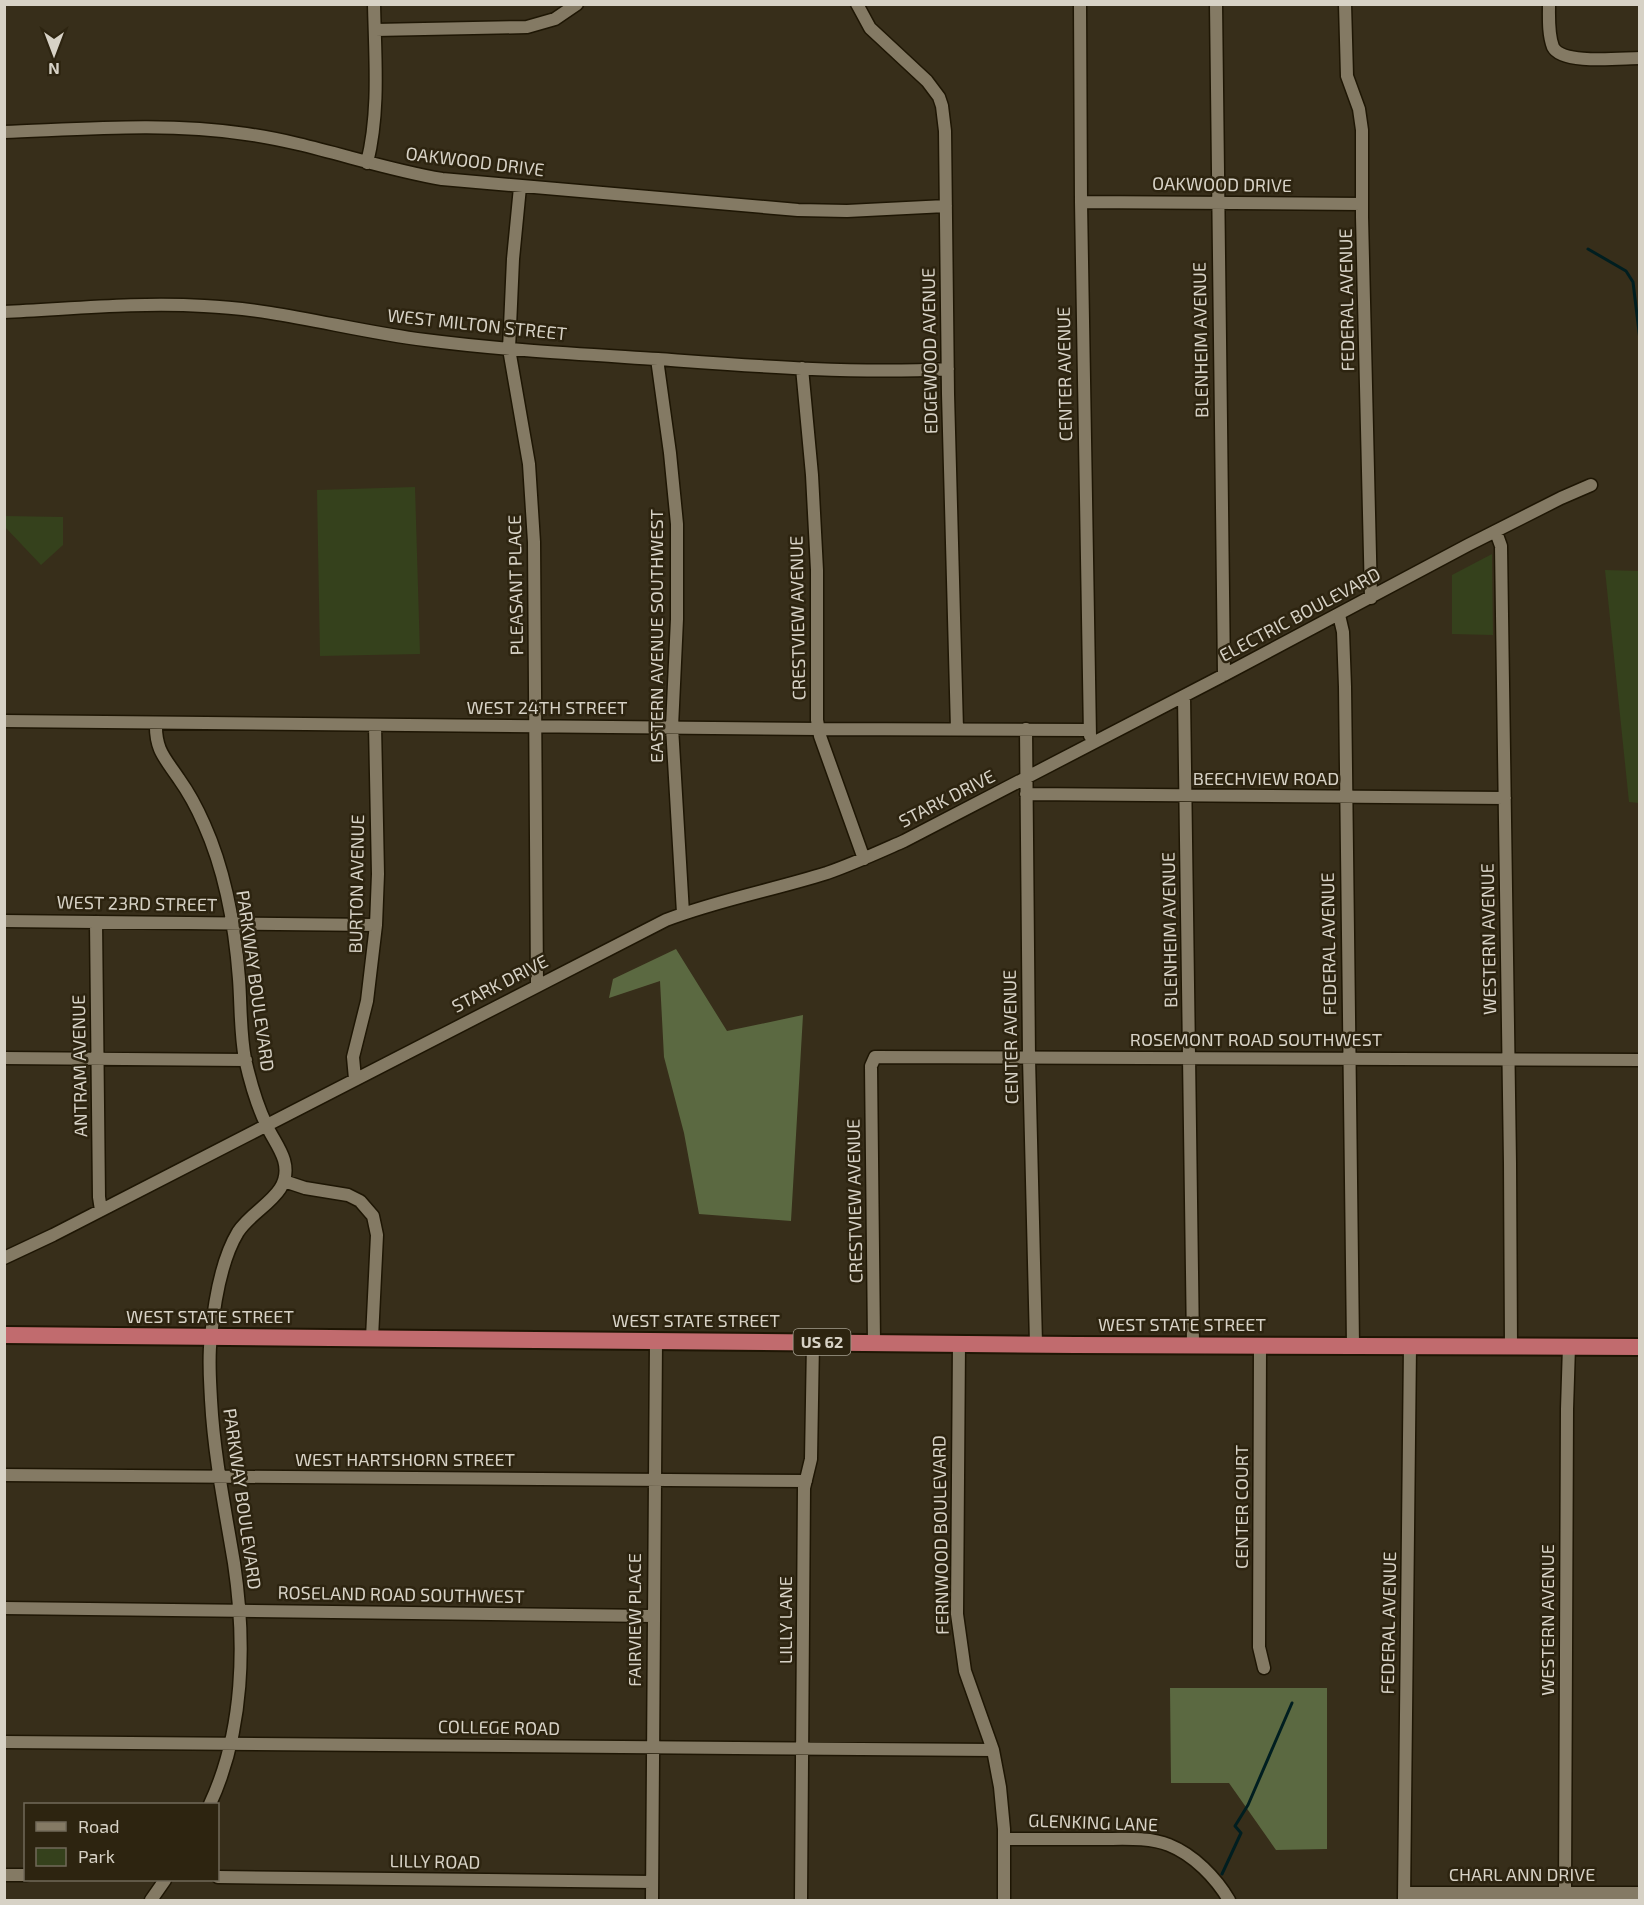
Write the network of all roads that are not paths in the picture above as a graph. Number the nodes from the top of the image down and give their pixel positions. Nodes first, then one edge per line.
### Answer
1 (375, 4) edge
2 (577, 4) edge
3 (857, 4) edge
4 (1080, 4) edge
5 (1216, 4) edge
6 (1345, 4) edge
7 (1549, 4) edge
8 (375, 30) junction
9 (1640, 58) edge
10 (4, 132) edge
11 (367, 163) junction
12 (520, 186) junction
13 (1081, 202) junction
14 (1217, 203) junction
15 (1362, 204) junction
16 (946, 206) junction
17 (4, 312) edge
18 (509, 349) junction
19 (657, 359) junction
20 (802, 368) junction
21 (948, 369) junction
22 (1591, 485) dead end
23 (1496, 532) junction
24 (1371, 598) junction
25 (1340, 615) junction
26 (1224, 675) junction
27 (1184, 696) junction
28 (4, 721) edge
29 (156, 723) junction
30 (375, 725) junction
31 (535, 726) junction
32 (672, 727) junction
33 (818, 729) junction
34 (957, 729) junction
35 (1026, 729) junction
36 (1089, 730) junction
37 (1091, 743) junction
38 (1026, 778) junction
39 (1026, 794) junction
40 (1186, 796) junction
41 (1346, 797) junction
42 (1505, 798) junction
43 (864, 859) junction
44 (683, 913) junction
45 (4, 921) edge
46 (96, 922) junction
47 (232, 923) junction
48 (376, 925) junction
49 (537, 985) junction
50 (4, 1058) edge
51 (1029, 1058) junction
52 (1189, 1058) junction
53 (99, 1059) junction
54 (873, 1059) joint
55 (1349, 1059) junction
56 (246, 1060) junction
57 (1508, 1060) junction
58 (1640, 1060) edge
59 (355, 1078) junction
60 (266, 1124) junction
61 (284, 1181) junction
62 (101, 1210) junction
63 (4, 1258) edge
64 (4, 1335) edge
65 (211, 1337) junction
66 (372, 1338) junction
67 (656, 1340) junction
68 (813, 1341) junction
69 (874, 1342) junction
70 (959, 1343) junction
71 (1036, 1344) junction
72 (1193, 1344) junction
73 (1260, 1345) junction
74 (1353, 1345) junction
75 (1410, 1346) junction
76 (1569, 1346) junction
77 (1511, 1347) junction
78 (1640, 1347) edge
79 (4, 1475) edge
80 (218, 1477) junction
81 (655, 1480) junction
82 (806, 1481) junction
83 (4, 1608) edge
84 (239, 1611) junction
85 (653, 1616) junction
86 (1264, 1668) dead end
87 (4, 1742) edge
88 (231, 1743) junction
89 (652, 1748) junction
90 (803, 1750) junction
91 (993, 1750) junction
92 (210, 1803) edge
93 (1004, 1839) junction
94 (4, 1875) edge
95 (24, 1875) edge
96 (219, 1877) edge
97 (164, 1881) edge
98 (651, 1882) junction
99 (1565, 1893) junction
100 (1640, 1893) edge
101 (1404, 1897) edge
102 (151, 1900) edge
103 (652, 1900) edge
104 (801, 1900) edge
105 (1004, 1900) edge
106 (1229, 1900) edge

1 - 8 street
2 - 8 street
3 - 16 street, EDGEWOOD AVENUE
4 - 13 street, CENTER AVENUE
5 - 14 street, BLENHEIM AVENUE
6 - 15 street, FEDERAL AVENUE
7 - 9 street
8 - 11 street
10 - 11 street, OAKWOOD DRIVE
11 - 12 street, OAKWOOD DRIVE
12 - 16 street, OAKWOOD DRIVE
12 - 18 street, PLEASANT PLACE
13 - 14 street, OAKWOOD DRIVE
13 - 36 street, CENTER AVENUE
14 - 15 street, OAKWOOD DRIVE
14 - 26 street, BLENHEIM AVENUE
15 - 24 street, FEDERAL AVENUE
16 - 21 street, EDGEWOOD AVENUE
17 - 18 street, WEST MILTON STREET
18 - 19 street, WEST MILTON STREET
18 - 31 street, PLEASANT PLACE
19 - 20 street, WEST MILTON STREET
19 - 32 street, EASTERN AVENUE SOUTHWEST
20 - 21 street, WEST MILTON STREET
20 - 33 street, CRESTVIEW AVENUE
21 - 34 street, EDGEWOOD AVENUE
22 - 23 street, ELECTRIC BOULEVARD
23 - 24 street, ELECTRIC BOULEVARD
23 - 42 street, WESTERN AVENUE
24 - 25 street, ELECTRIC BOULEVARD
25 - 26 street, ELECTRIC BOULEVARD
25 - 41 street, FEDERAL AVENUE
26 - 27 street, ELECTRIC BOULEVARD
27 - 37 street, ELECTRIC BOULEVARD
27 - 40 street, BLENHEIM AVENUE
28 - 29 street, WEST 24TH STREET
29 - 30 street, WEST 24TH STREET
29 - 47 street, PARKWAY BOULEVARD
30 - 31 street, WEST 24TH STREET
30 - 48 street, BURTON AVENUE
31 - 32 street, WEST 24TH STREET
31 - 49 street, PLEASANT PLACE
32 - 33 street, WEST 24TH STREET
32 - 44 street, EASTERN AVENUE SOUTHWEST
33 - 34 street, WEST 24TH STREET
33 - 43 street, CRESTVIEW AVENUE
34 - 35 street, WEST 24TH STREET
35 - 36 street, WEST 24TH STREET
35 - 38 street, CENTER AVENUE
36 - 37 street, CENTER AVENUE
37 - 38 street, ELECTRIC BOULEVARD
38 - 39 street, CENTER AVENUE
38 - 43 street, STARK DRIVE
39 - 40 street, BEECHVIEW ROAD
39 - 51 street, CENTER AVENUE
40 - 41 street, BEECHVIEW ROAD
40 - 52 street, BLENHEIM AVENUE
41 - 42 street, BEECHVIEW ROAD
41 - 55 street, FEDERAL AVENUE
42 - 57 street, WESTERN AVENUE
43 - 44 street, STARK DRIVE
44 - 49 street, STARK DRIVE
45 - 46 street, WEST 23RD STREET
46 - 47 street, WEST 23RD STREET
46 - 53 street, ANTRAM AVENUE
47 - 48 street, WEST 23RD STREET
47 - 56 street, PARKWAY BOULEVARD
48 - 59 street, BURTON AVENUE
49 - 59 street, STARK DRIVE
50 - 53 street
51 - 52 street, ROSEMONT ROAD SOUTHWEST
51 - 54 street, ROSEMONT ROAD SOUTHWEST
51 - 71 street, CENTER AVENUE
52 - 55 street, ROSEMONT ROAD SOUTHWEST
52 - 72 street, BLENHEIM AVENUE
53 - 56 street
53 - 62 street, ANTRAM AVENUE
54 - 69 street, CRESTVIEW AVENUE
55 - 57 street, ROSEMONT ROAD SOUTHWEST
55 - 74 street, FEDERAL AVENUE
56 - 60 street, PARKWAY BOULEVARD
57 - 58 street, ROSEMONT ROAD SOUTHWEST
57 - 77 street, WESTERN AVENUE
59 - 60 street, STARK DRIVE
60 - 61 street, PARKWAY BOULEVARD
60 - 62 street, STARK DRIVE
61 - 65 street, PARKWAY BOULEVARD
61 - 66 street
62 - 63 street, STARK DRIVE
64 - 65 highway, WEST STATE STREET / US 62
65 - 66 highway, WEST STATE STREET / US 62
65 - 80 street, PARKWAY BOULEVARD
66 - 67 highway, WEST STATE STREET / US 62
67 - 68 highway, WEST STATE STREET / US 62
67 - 81 street, FAIRVIEW PLACE
68 - 69 highway, WEST STATE STREET / US 62
68 - 82 street, LILLY LANE
69 - 70 highway, WEST STATE STREET / US 62
70 - 71 highway, WEST STATE STREET / US 62
70 - 91 street, FERNWOOD BOULEVARD
71 - 72 highway, WEST STATE STREET / US 62
72 - 73 highway, WEST STATE STREET / US 62
73 - 74 highway, WEST STATE STREET / US 62
73 - 86 street, CENTER COURT
74 - 75 highway, WEST STATE STREET / US 62
75 - 77 highway, WEST STATE STREET / US 62
75 - 101 street, FEDERAL AVENUE
76 - 77 highway, WEST STATE STREET / US 62
76 - 78 highway, WEST STATE STREET / US 62
76 - 99 street, WESTERN AVENUE
79 - 80 street, WEST HARTSHORN STREET
80 - 81 street, WEST HARTSHORN STREET
80 - 84 street, PARKWAY BOULEVARD
81 - 82 street, WEST HARTSHORN STREET
81 - 85 street, FAIRVIEW PLACE
82 - 90 street, LILLY LANE
83 - 84 street, ROSELAND ROAD SOUTHWEST
84 - 85 street, ROSELAND ROAD SOUTHWEST
84 - 88 street, PARKWAY BOULEVARD
85 - 89 street, FAIRVIEW PLACE
87 - 88 street, COLLEGE ROAD
88 - 89 street, COLLEGE ROAD
88 - 92 street, PARKWAY BOULEVARD
89 - 90 street, COLLEGE ROAD
89 - 98 street, FAIRVIEW PLACE
90 - 91 street, COLLEGE ROAD
90 - 104 street, LILLY LANE
91 - 93 street, FERNWOOD BOULEVARD
93 - 105 street, FERNWOOD BOULEVARD
93 - 106 street, GLENKING LANE
94 - 95 street
96 - 98 street, LILLY ROAD
97 - 102 street
98 - 103 street, FAIRVIEW PLACE
99 - 100 street, CHARL ANN DRIVE
99 - 101 street, CHARL ANN DRIVE

